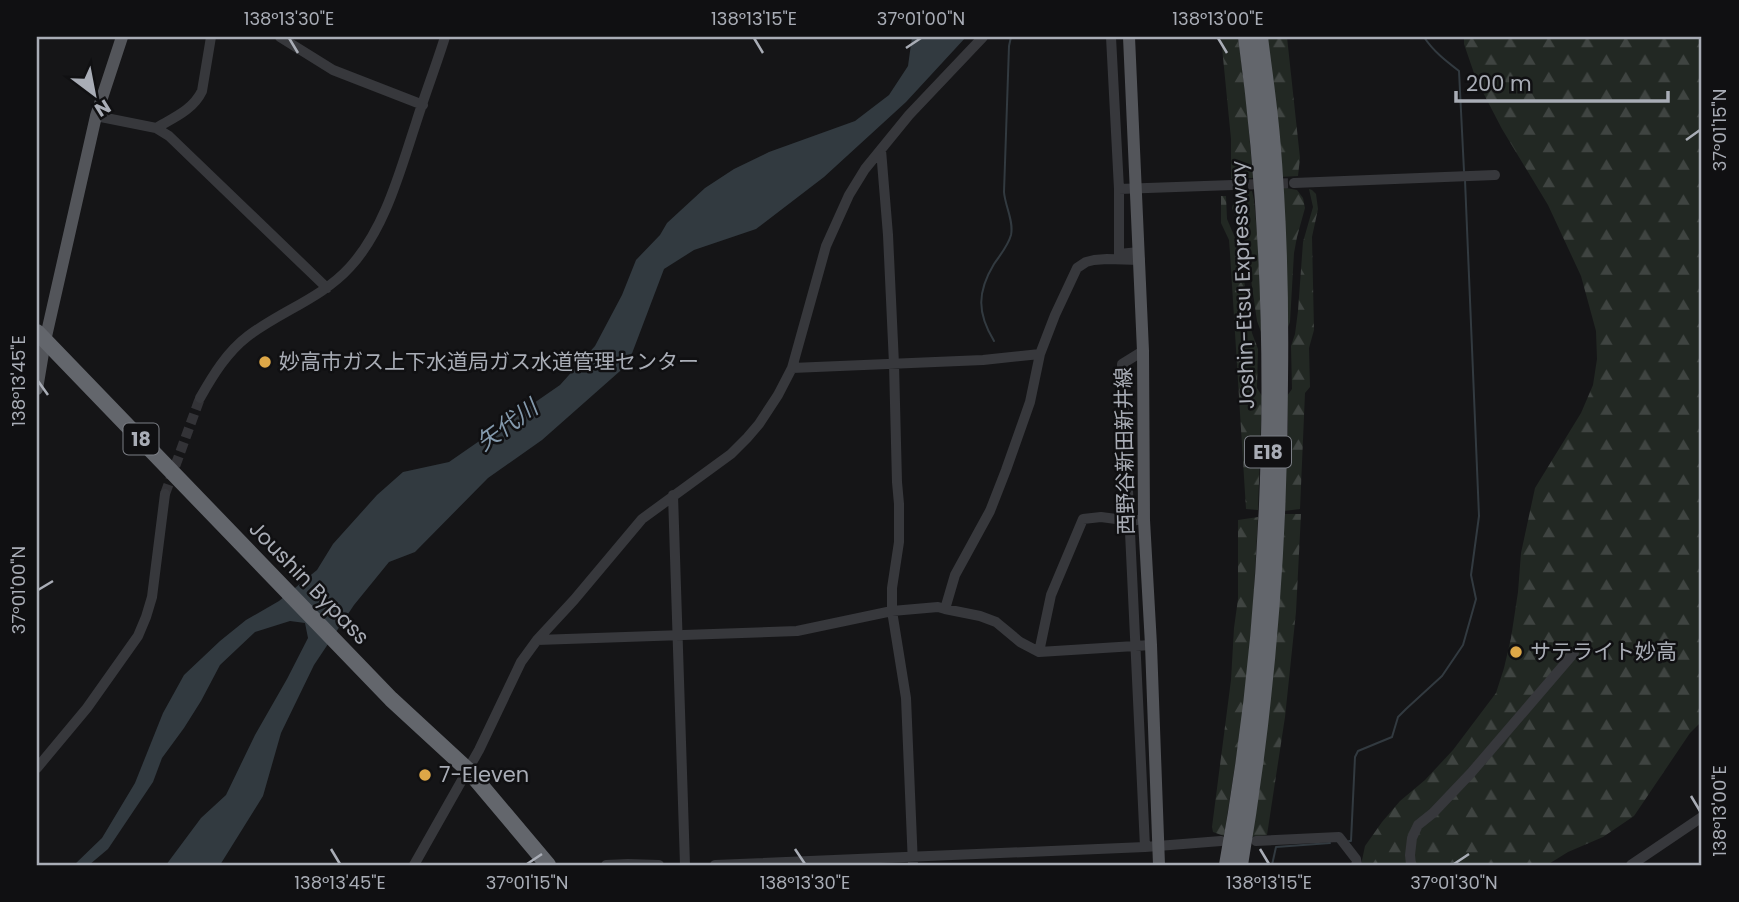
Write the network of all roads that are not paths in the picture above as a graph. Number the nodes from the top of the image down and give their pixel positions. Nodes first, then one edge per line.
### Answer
1 (122, 37) edge
2 (211, 37) edge
3 (279, 37) edge
4 (445, 37) edge
5 (983, 37) edge
6 (1111, 37) edge
7 (1129, 37) edge
8 (1246, 37) edge
9 (1260, 37) edge
10 (423, 105) junction
11 (96, 116) junction
12 (156, 128) junction
13 (881, 150) junction
14 (1495, 175) dead end
15 (1294, 183) tunnel mouth
16 (1233, 185) tunnel mouth
17 (1137, 188) junction
18 (1118, 189) junction
19 (1139, 256) junction
20 (327, 288) junction
21 (41, 336) edge
22 (1143, 351) junction
23 (1041, 354) junction
24 (894, 364) junction
25 (792, 368) junction
26 (37, 389) edge
27 (200, 398) tunnel mouth
28 (165, 495) tunnel mouth
29 (673, 495) junction
30 (1137, 520) junction
31 (945, 609) junction
32 (892, 611) junction
33 (677, 635) junction
34 (537, 640) junction
35 (1151, 645) junction
36 (1136, 646) junction
37 (1039, 652) junction
38 (1574, 653) dead end
39 (37, 768) edge
40 (468, 770) junction
41 (1702, 817) edge
42 (1222, 841) dead end
43 (1256, 841) dead end
44 (1152, 846) junction
45 (913, 861) edge
46 (414, 865) edge
47 (548, 865) edge
48 (606, 865) edge
49 (659, 865) edge
50 (685, 865) edge
51 (715, 865) edge
52 (1159, 865) edge
53 (1227, 865) edge
54 (1240, 865) edge
55 (1357, 865) edge
56 (1411, 865) edge
57 (1631, 865) edge

1 - 11 main road
2 - 12 street
3 - 10 street
4 - 10 street
5 - 13 street
6 - 18 street
7 - 17 main road, 西野谷新田新井線
8 - 53 highway, Joshin-Etsu Expressway / E18
9 - 54 highway, Joshin-Etsu Expressway / E18
10 - 20 street
11 - 12 street
11 - 21 main road
12 - 20 street
13 - 24 street
13 - 25 street
14 - 15 street
16 - 17 street
17 - 18 street
17 - 19 main road, 西野谷新田新井線
18 - 19 street
19 - 22 main road, 西野谷新田新井線
19 - 23 street
20 - 27 street
21 - 26 main road
21 - 40 highway, Joushin Bypass / 18
22 - 30 main road, 西野谷新田新井線
22 - 30 street
23 - 24 street
23 - 31 street
24 - 25 street
24 - 32 street
25 - 29 street
28 - 39 street
29 - 33 street
29 - 34 street
30 - 35 main road, 西野谷新田新井線
30 - 36 street
30 - 37 street
31 - 32 street
31 - 37 street
32 - 33 street
32 - 45 street
33 - 34 street
33 - 50 street
34 - 40 street
35 - 36 street
35 - 44 main road, 西野谷新田新井線
36 - 37 street
36 - 44 street
38 - 56 street
40 - 46 street
40 - 47 highway, Joushin Bypass / 18
41 - 57 street
42 - 44 street
43 - 55 street
44 - 45 street
44 - 52 main road, 西野谷新田新井線
45 - 51 street
48 - 49 street

